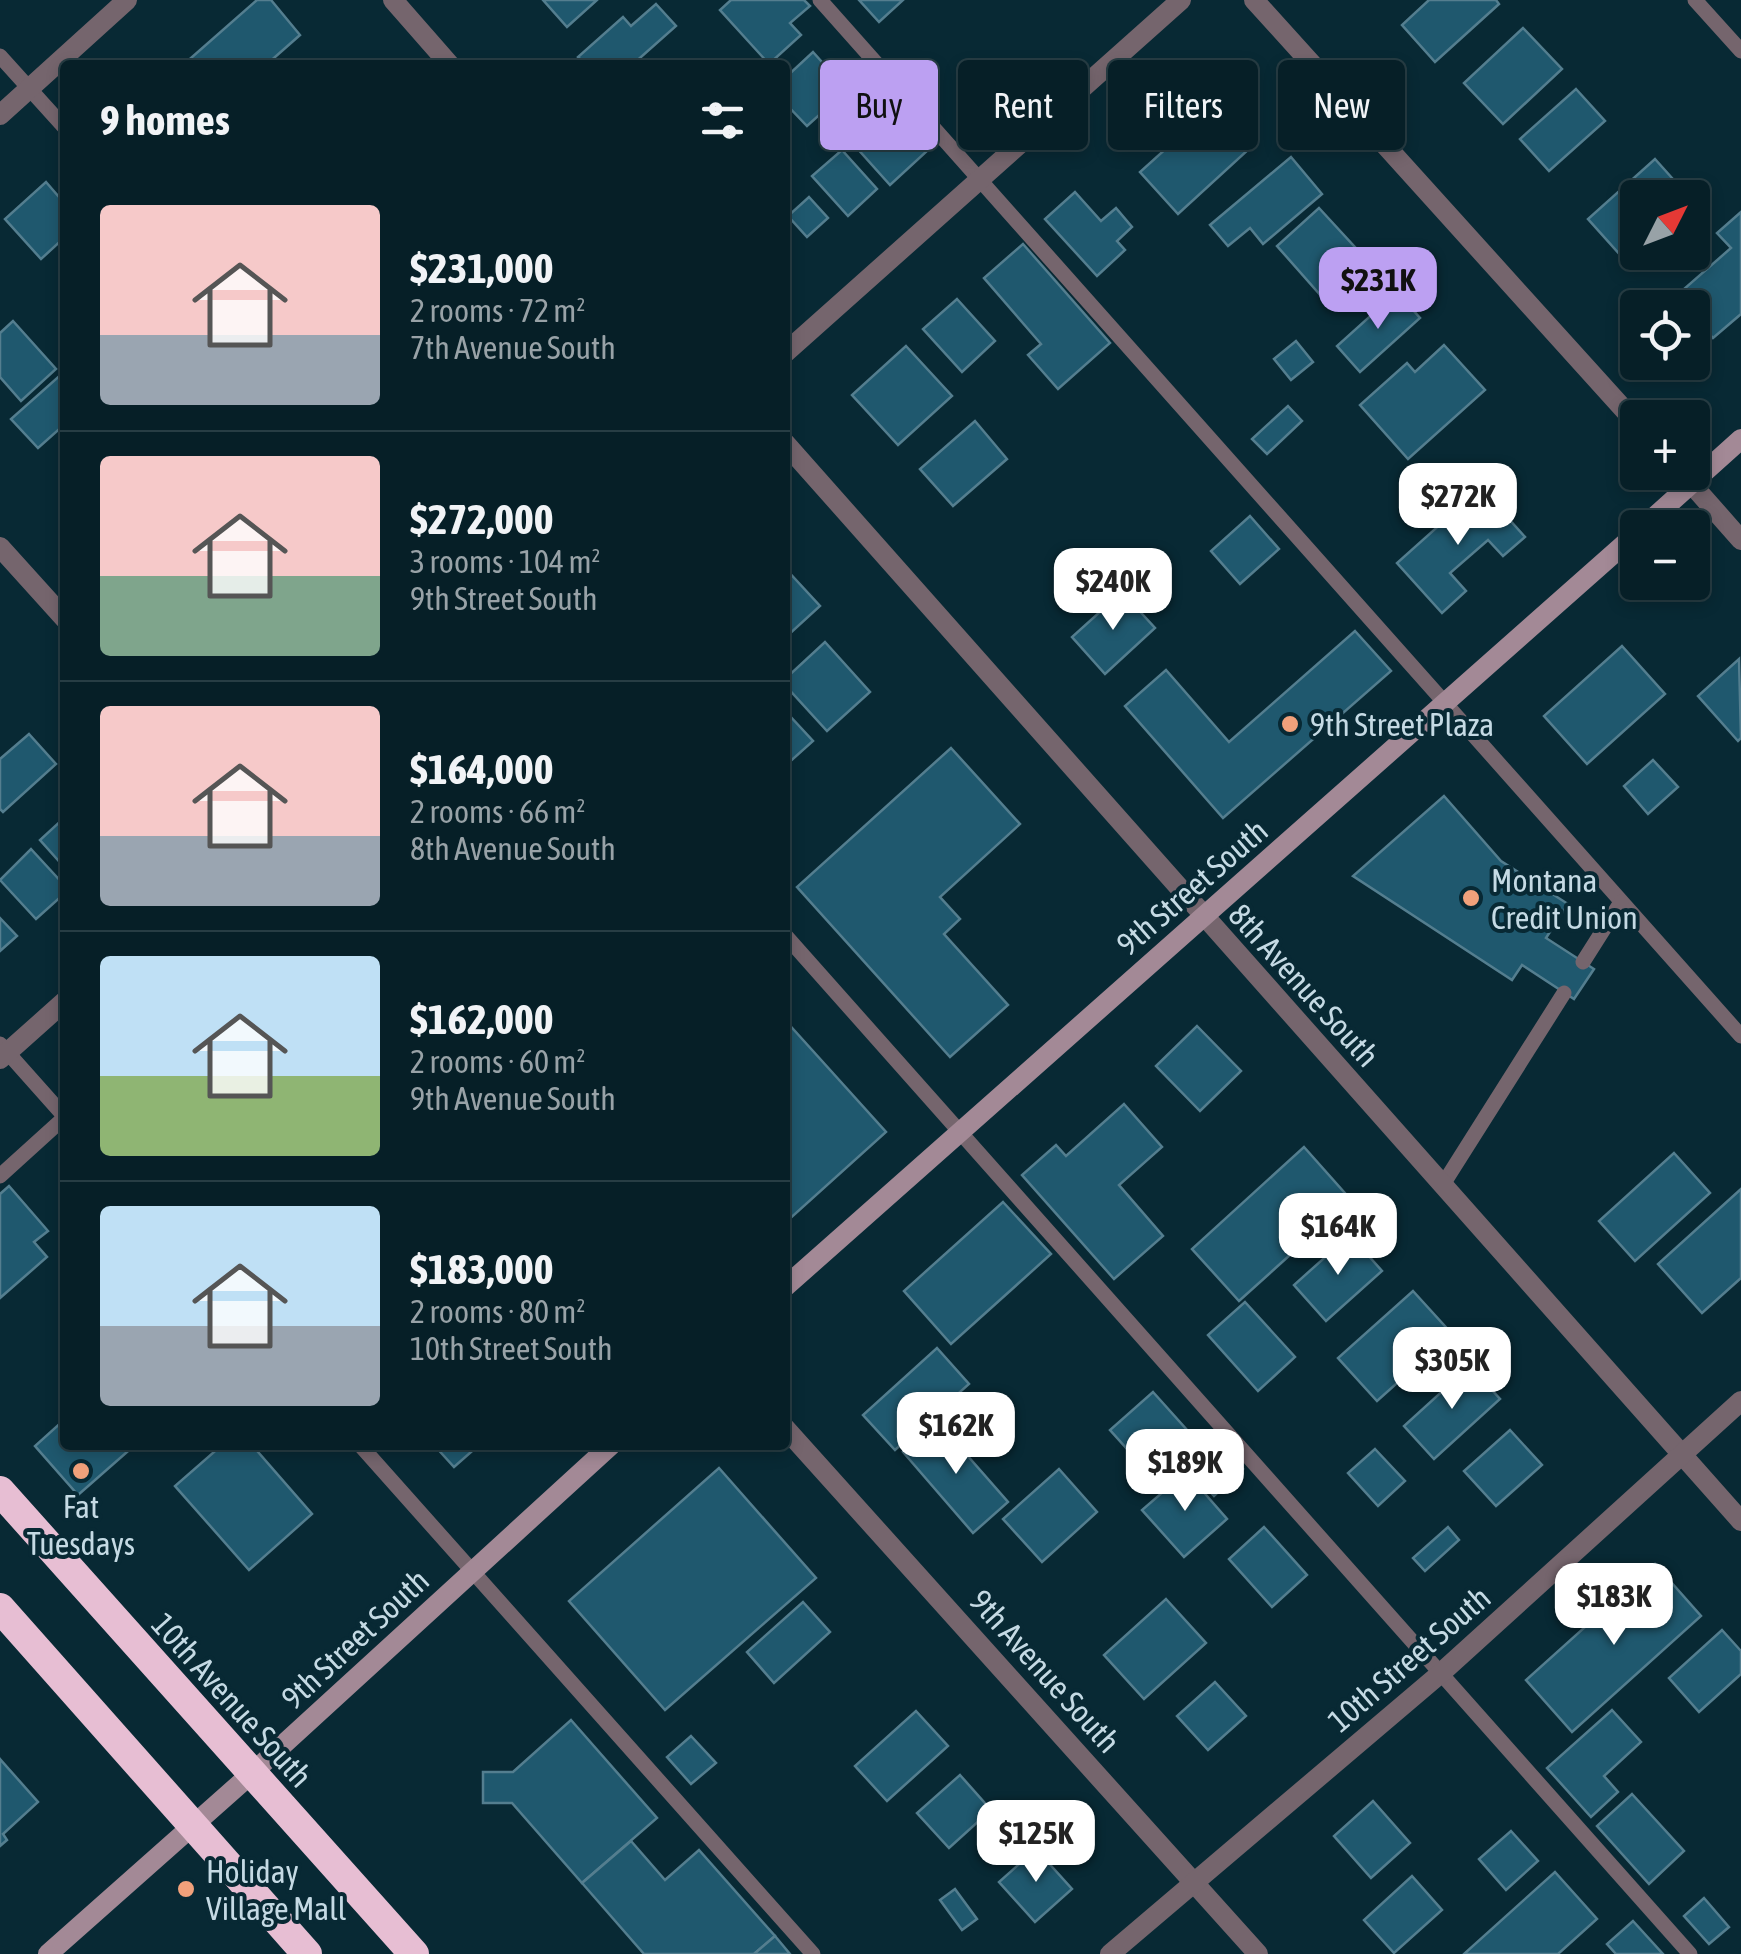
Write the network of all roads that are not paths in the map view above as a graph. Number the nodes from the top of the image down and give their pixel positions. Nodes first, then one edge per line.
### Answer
1 (127, 0) edge
2 (393, 0) edge
3 (820, 0) edge
4 (1181, 0) edge
5 (1254, 0) edge
6 (1695, 0) edge
7 (1741, 51) edge
8 (0, 56) edge
9 (60, 60) edge
10 (60, 60) edge
11 (446, 60) edge
12 (29, 88) junction
13 (0, 115) edge
14 (60, 122) edge
15 (979, 180) junction
16 (790, 349) edge
17 (1620, 404) edge
18 (1741, 439) edge
19 (790, 448) edge
20 (1710, 461) edge
21 (1675, 490) edge
22 (1697, 490) edge
23 (1658, 510) edge
24 (1741, 540) edge
25 (0, 546) edge
26 (1620, 548) edge
27 (60, 614) edge
28 (1445, 703) junction
29 (1621, 902) junction
30 (1204, 917) junction
31 (790, 941) edge
32 (1583, 962) dead end
33 (1564, 992) dead end
34 (60, 1005) edge
35 (1741, 1036) edge
36 (2, 1052) edge
37 (60, 1112) edge
38 (60, 1122) edge
39 (959, 1130) junction
40 (0, 1176) edge
41 (1442, 1186) junction
42 (790, 1282) edge
43 (1741, 1401) edge
44 (790, 1434) edge
45 (364, 1450) edge
46 (605, 1450) edge
47 (1682, 1454) junction
48 (0, 1491) edge
49 (1741, 1521) edge
50 (472, 1571) junction
51 (0, 1608) edge
52 (1441, 1674) junction
53 (251, 1774) junction
54 (194, 1824) junction
55 (1194, 1880) junction
56 (48, 1954) edge
57 (307, 1954) edge
58 (414, 1954) edge
59 (813, 1954) edge
60 (1110, 1954) edge
61 (1258, 1954) edge
62 (1690, 1954) edge

1 - 9 street
2 - 11 street
3 - 15 lane
4 - 15 street
5 - 17 street
6 - 7 lane
8 - 12 lane
10 - 12 street
12 - 13 street
12 - 14 lane
15 - 16 street
15 - 28 lane
18 - 20 main road, 9th Street South
19 - 30 street, 8th Avenue South
21 - 23 main road, 9th Street South
22 - 24 street
25 - 27 street
26 - 28 main road, 9th Street South
28 - 29 lane
28 - 30 main road, 9th Street South
29 - 32 lane
29 - 35 lane
30 - 39 main road, 9th Street South
30 - 41 street, 8th Avenue South
31 - 39 lane
33 - 41 lane
34 - 36 street
36 - 37 lane
38 - 40 lane
39 - 42 main road, 9th Street South
39 - 52 lane
41 - 47 street, 8th Avenue South
43 - 47 street, 10th Street South
44 - 55 street, 9th Avenue South
45 - 50 lane
46 - 50 main road, 9th Street South
47 - 49 street, 8th Avenue South
47 - 52 street, 10th Street South
48 - 53 highway, 10th Avenue South
50 - 53 main road, 9th Street South
50 - 59 lane
51 - 54 highway
52 - 55 street, 10th Street South
52 - 62 lane
53 - 54 main road, 9th Street South
53 - 58 highway, 10th Avenue South
54 - 56 main road, 9th Street South
54 - 57 highway
55 - 60 street, 10th Street South
55 - 61 street, 9th Avenue South

